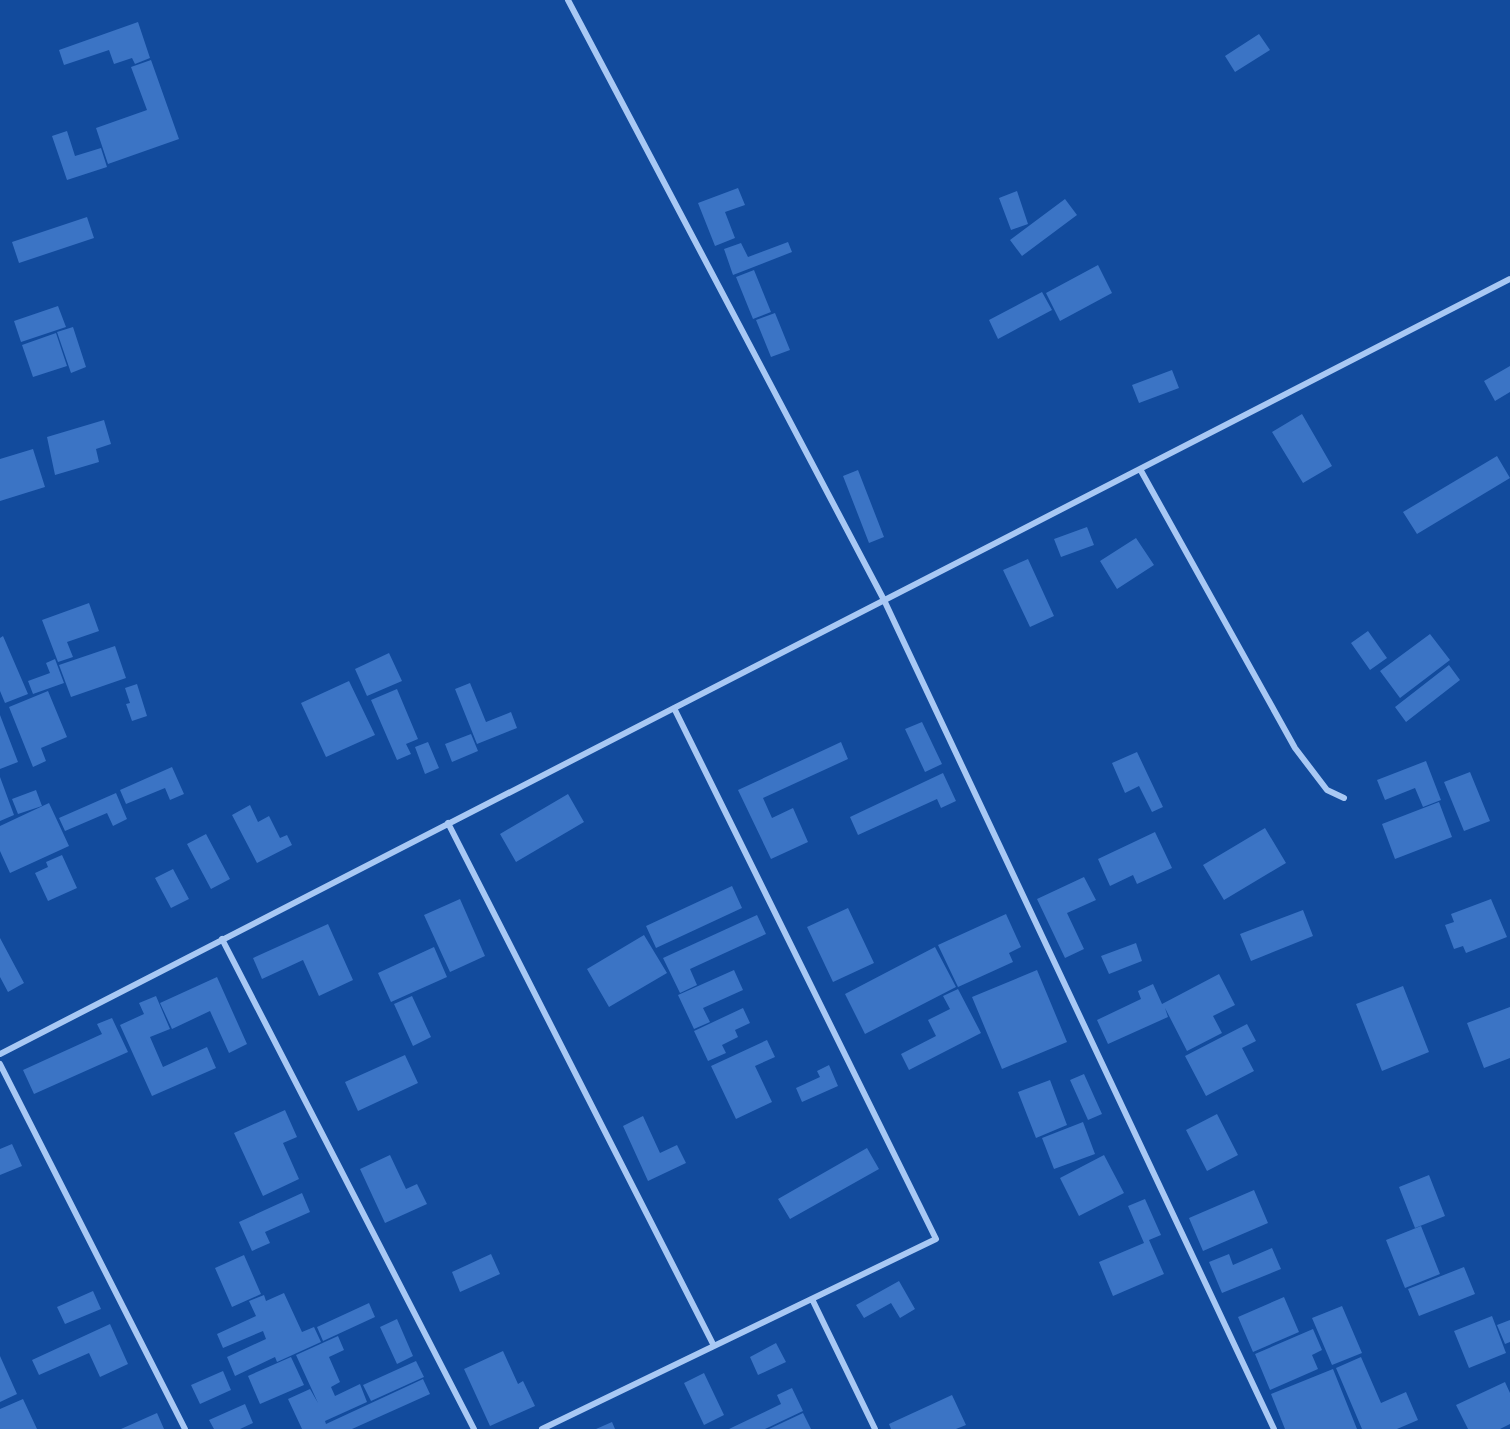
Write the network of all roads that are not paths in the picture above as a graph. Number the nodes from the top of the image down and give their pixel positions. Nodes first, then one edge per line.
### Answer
1 (568, 0) edge
2 (1510, 279) edge
3 (1140, 469) junction
4 (884, 600) junction
5 (674, 708) junction
6 (1344, 798) dead end
7 (448, 823) junction
8 (222, 939) junction
9 (0, 1053) edge
10 (0, 1064) edge
11 (812, 1299) junction
12 (714, 1347) junction
13 (185, 1429) edge
14 (474, 1429) edge
15 (542, 1429) edge
16 (875, 1429) edge
17 (1274, 1429) edge

1 - 4 street
2 - 3 street
3 - 4 street
3 - 6 street
4 - 5 street
4 - 17 street
5 - 7 street
5 - 11 street
7 - 8 street
7 - 12 street
8 - 9 street
8 - 14 street
10 - 13 street
11 - 12 street
11 - 16 street
12 - 15 street

